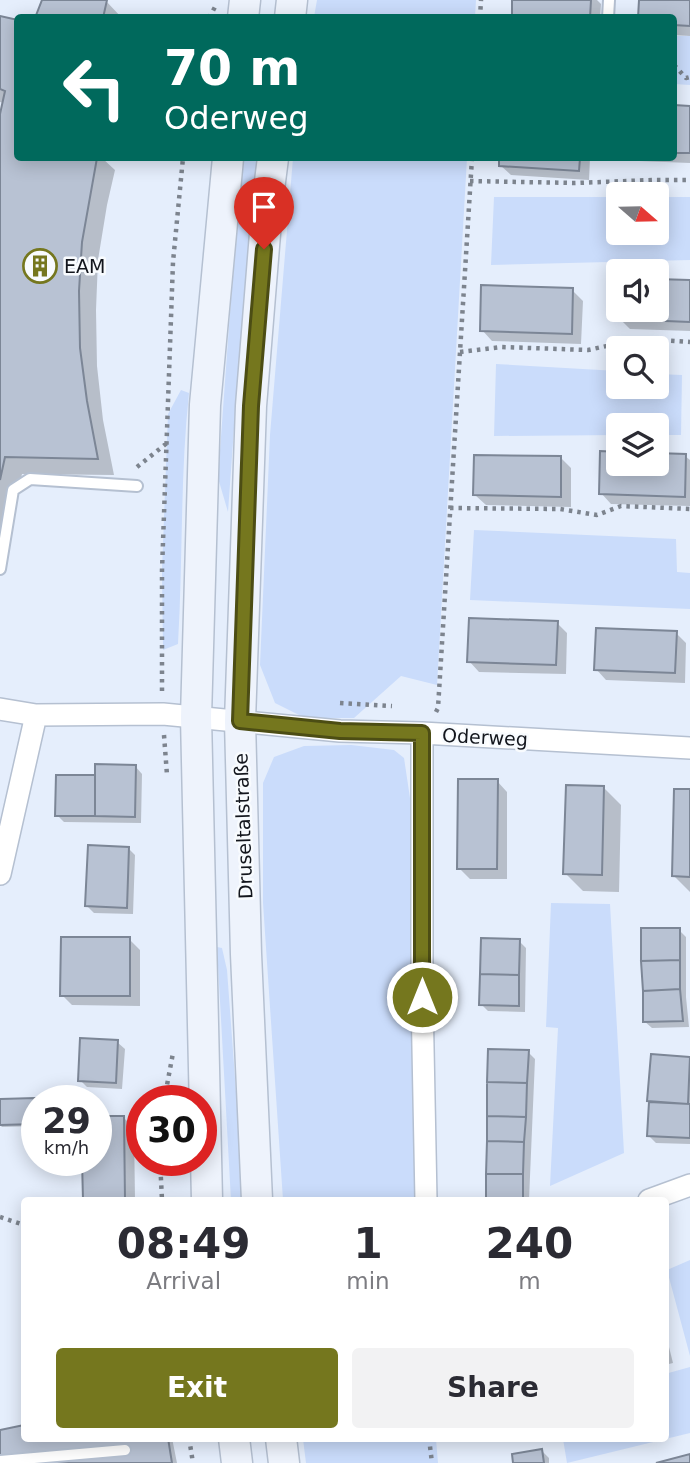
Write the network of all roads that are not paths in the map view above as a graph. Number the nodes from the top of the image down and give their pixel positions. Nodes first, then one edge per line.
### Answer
1 (228, 161) edge
2 (273, 161) edge
3 (137, 486) dead end
4 (0, 569) edge
5 (0, 709) edge
6 (36, 715) junction
7 (196, 717) junction
8 (240, 721) junction
9 (422, 733) junction
10 (690, 748) edge
11 (0, 874) edge
12 (690, 1185) edge
13 (207, 1197) edge
14 (257, 1197) edge
15 (426, 1197) edge
16 (657, 1197) edge
17 (234, 1442) edge
18 (281, 1442) edge
19 (125, 1450) dead end
20 (0, 1461) edge
21 (237, 1463) edge
22 (284, 1463) edge

1 - 7 main road
2 - 8 main road, Druseltalstraße
3 - 4 lane
5 - 6 street, Oderweg
6 - 7 street, Oderweg
6 - 11 street
7 - 8 street, Oderweg
7 - 13 main road
8 - 9 street, Oderweg
8 - 14 main road, Druseltalstraße
9 - 10 street, Oderweg
9 - 15 street
12 - 16 street
17 - 21 main road
18 - 22 main road
19 - 20 lane

